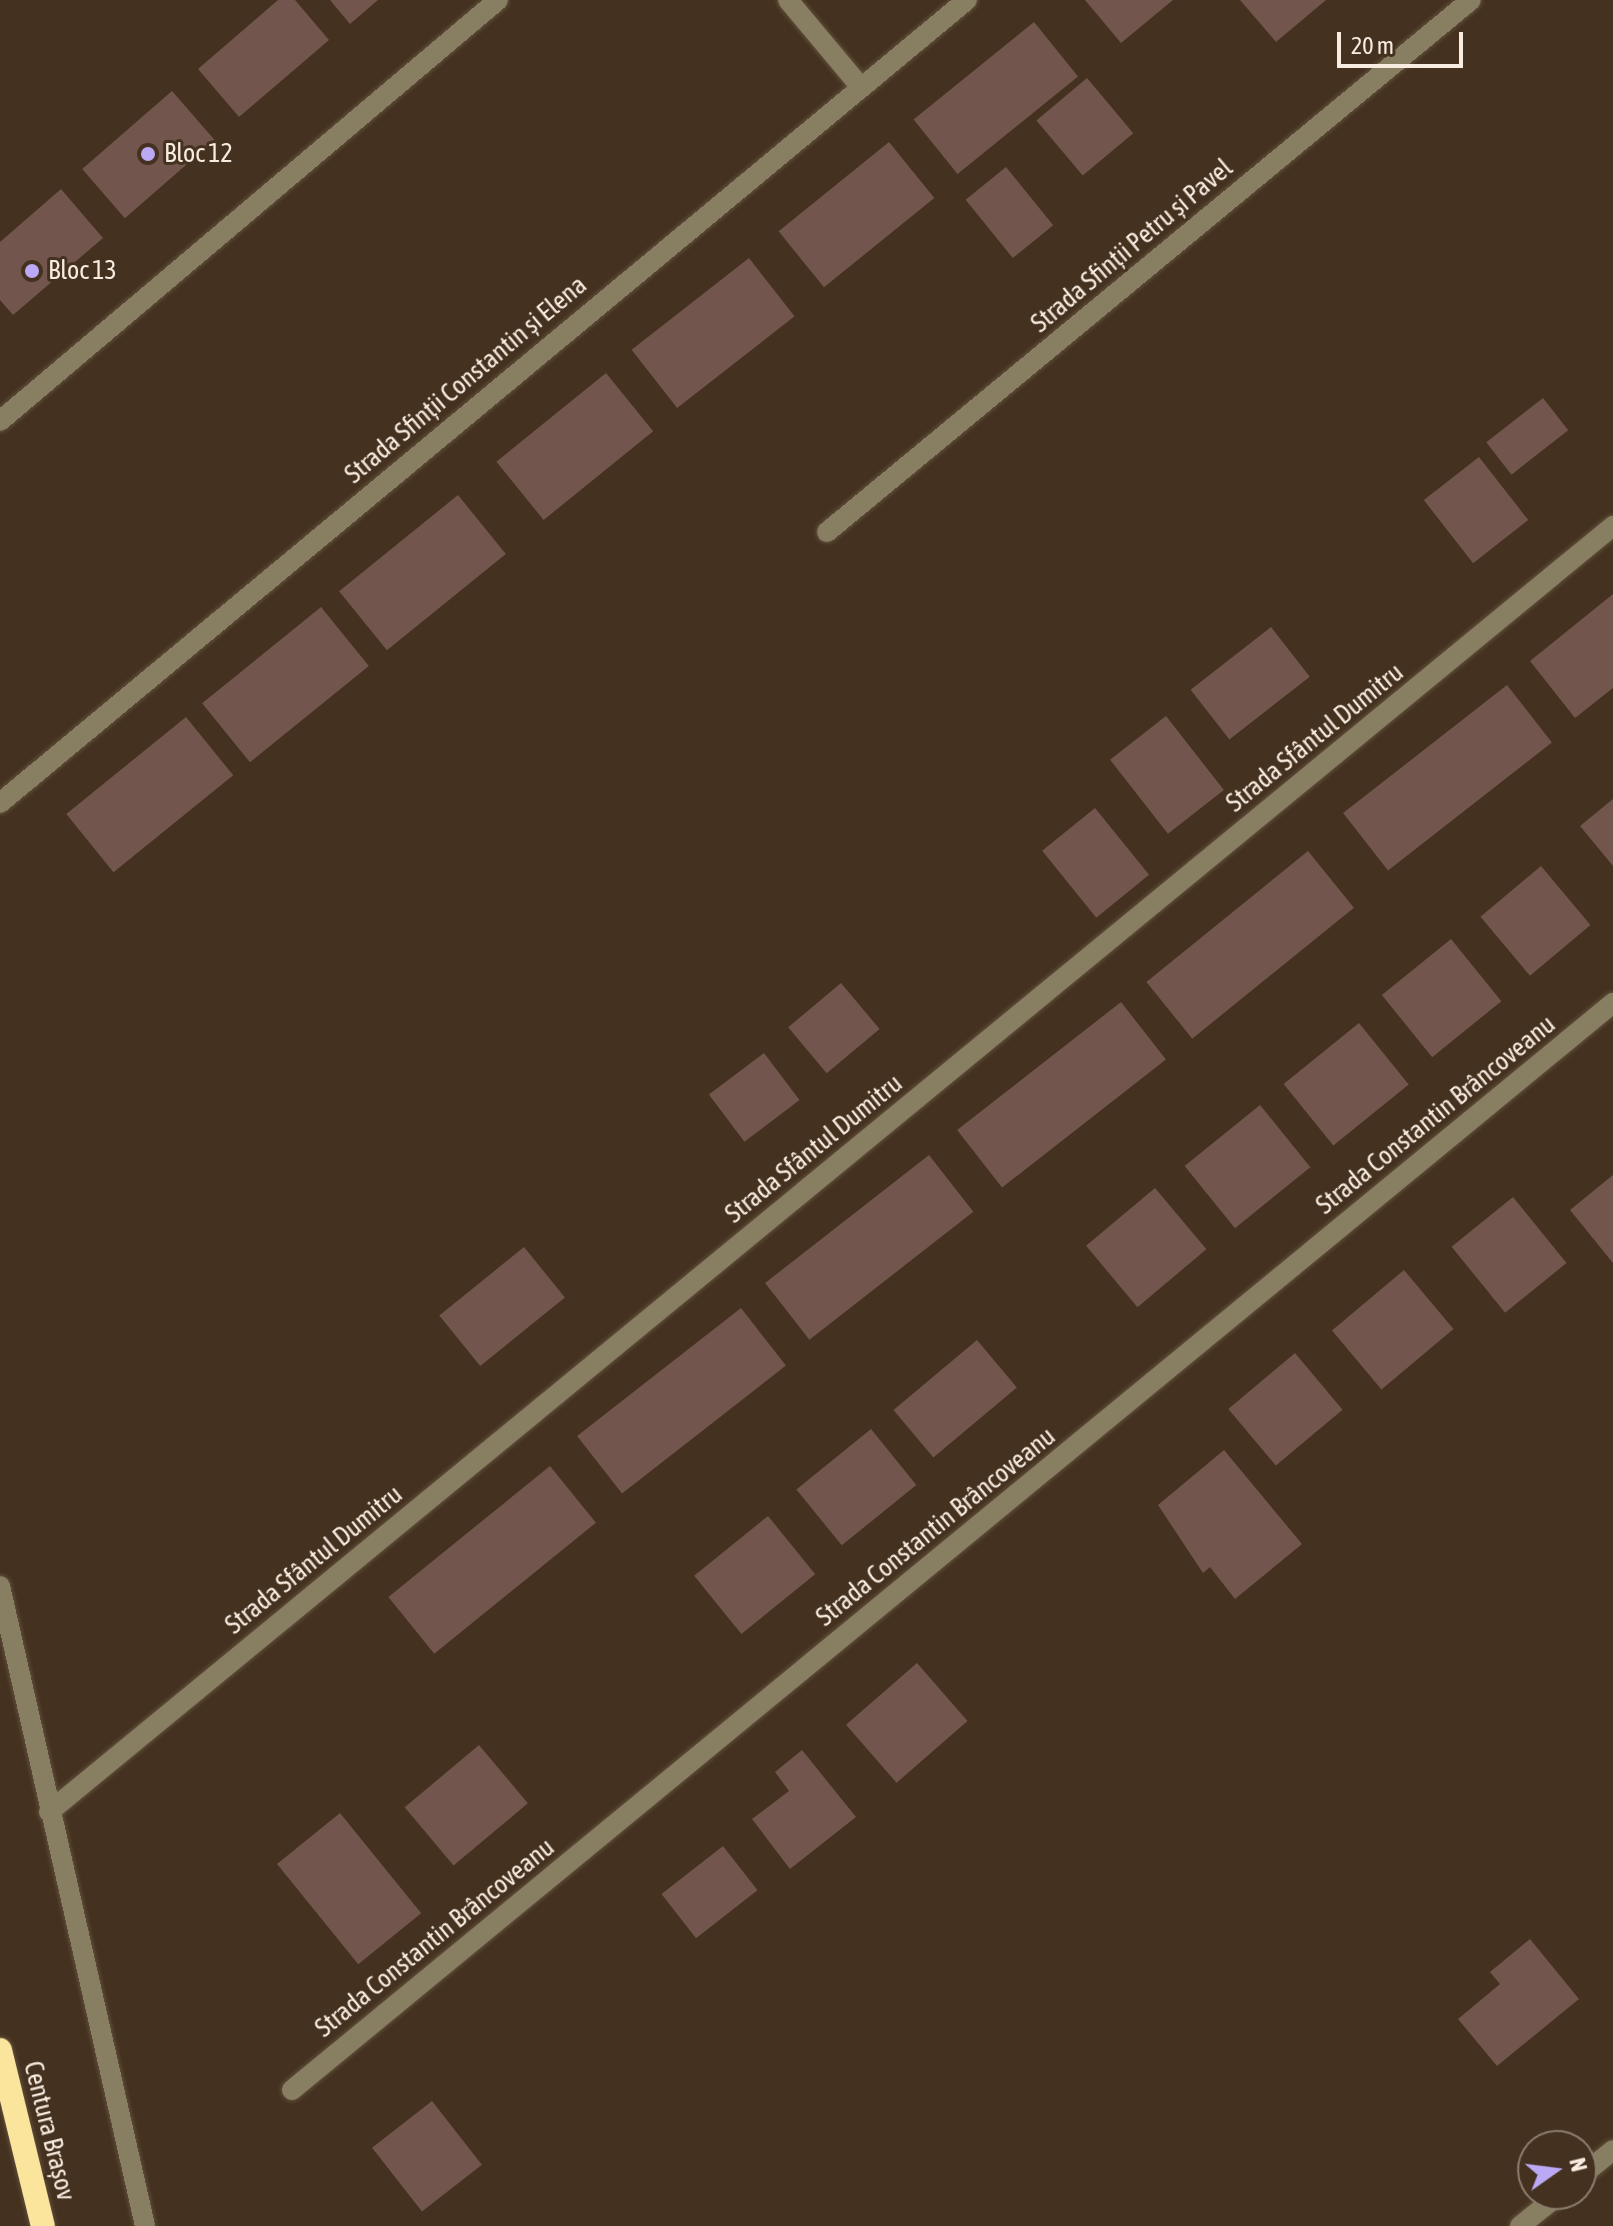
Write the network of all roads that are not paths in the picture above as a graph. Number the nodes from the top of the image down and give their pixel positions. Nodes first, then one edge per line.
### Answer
1 (498, 0) edge
2 (788, 0) edge
3 (967, 0) edge
4 (1471, 0) edge
5 (859, 85) junction
6 (0, 421) edge
7 (1613, 526) edge
8 (827, 532) dead end
9 (0, 803) edge
10 (1613, 1003) edge
11 (0, 1586) edge
12 (49, 1812) junction
13 (0, 2050) edge
14 (292, 2090) dead end
15 (1613, 2150) edge
16 (1597, 2163) edge
17 (1540, 2210) edge
18 (43, 2226) edge
19 (145, 2226) edge
20 (1520, 2226) edge

1 - 6 street
2 - 5 street
3 - 5 street, Strada Sfinții Constantin și Elena
4 - 8 street, Strada Sfinții Petru și Pavel
5 - 9 street, Strada Sfinții Constantin și Elena
7 - 12 street, Strada Sfântul Dumitru
10 - 14 street, Strada Constantin Brâncoveanu
11 - 12 street
12 - 19 street
13 - 18 highway, Centura Brașov
15 - 16 street
17 - 20 street

